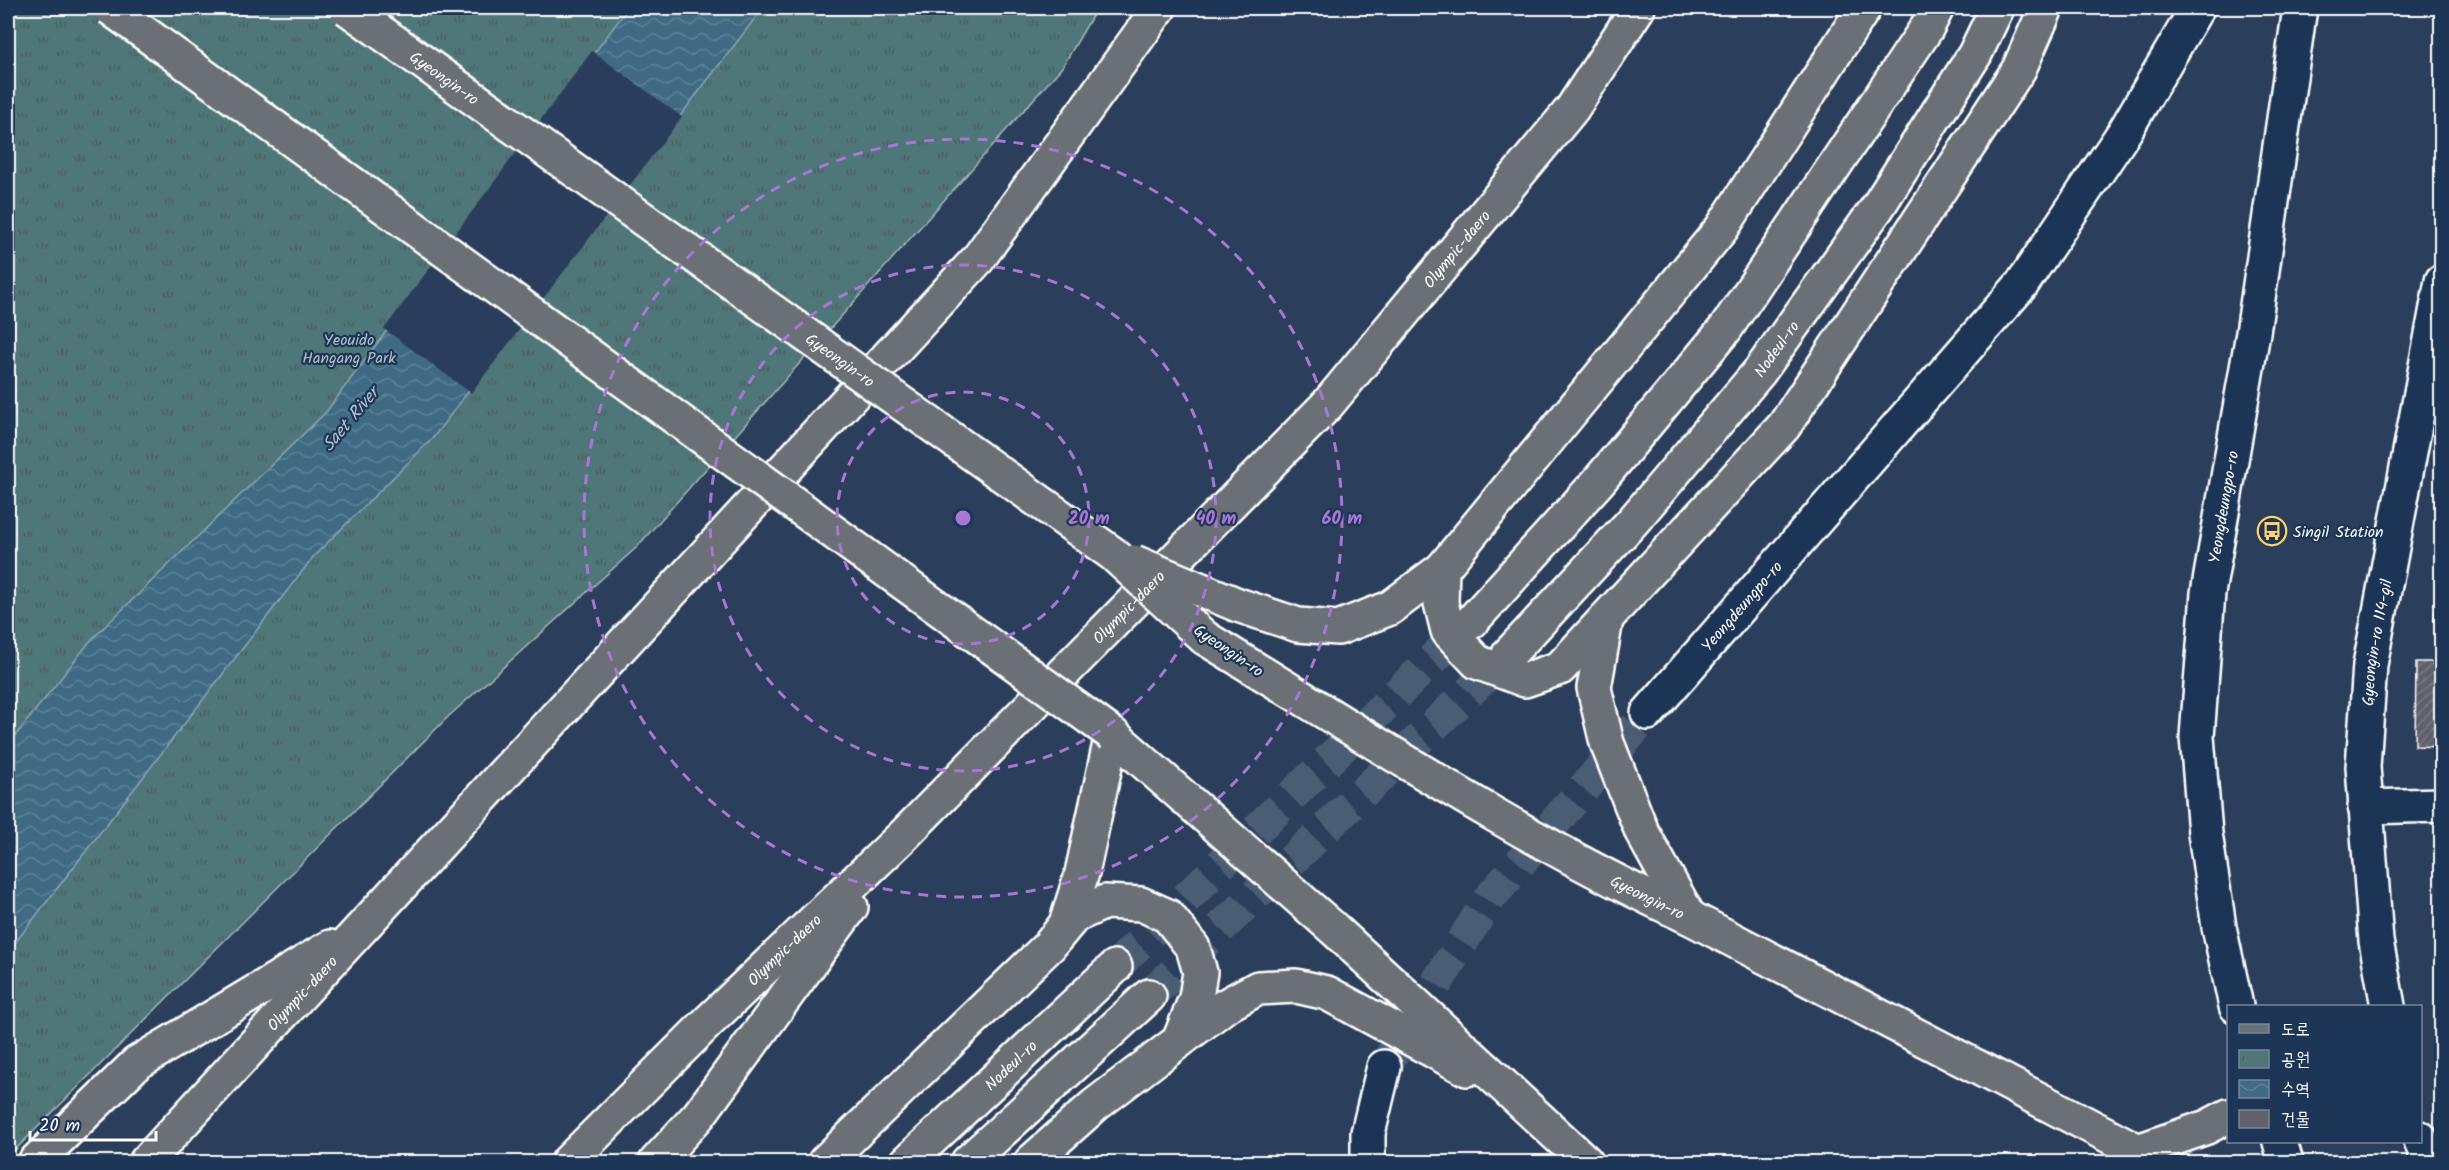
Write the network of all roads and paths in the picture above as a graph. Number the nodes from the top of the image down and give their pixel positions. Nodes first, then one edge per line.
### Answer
1 (110, 8) edge
2 (347, 8) edge
3 (1159, 8) edge
4 (1638, 8) edge
5 (1864, 8) edge
6 (1937, 8) edge
7 (1997, 8) edge
8 (2046, 8) edge
9 (2197, 8) edge
10 (2300, 8) edge
11 (2442, 281) edge
12 (1113, 554) junction
13 (1442, 569) junction
14 (1606, 620) junction
15 (1471, 622) tunnel mouth
16 (1509, 654) tunnel mouth
17 (1648, 713) tunnel mouth
18 (1112, 734) junction
19 (2442, 805) edge
20 (2365, 807) junction
21 (903, 836) junction
22 (1689, 917) junction
23 (357, 931) junction
24 (1049, 946) junction
25 (1115, 967) tunnel mouth
26 (1149, 996) tunnel mouth
27 (2236, 1005) edge
28 (2388, 1005) edge
29 (1179, 1041) junction
30 (1384, 1067) tunnel mouth
31 (1508, 1091) junction
32 (2227, 1117) edge
33 (2422, 1141) edge
34 (2280, 1143) edge
35 (2144, 1157) edge
36 (35, 1162) edge
37 (146, 1162) edge
38 (568, 1162) edge
39 (656, 1162) edge
40 (825, 1162) edge
41 (907, 1162) edge
42 (968, 1162) edge
43 (1031, 1162) edge
44 (1368, 1162) edge
45 (1586, 1162) edge
46 (2286, 1162) edge
47 (2429, 1162) edge

1 - 18 main road, bridge
2 - 12 main road, Gyeongin-ro, bridge
3 - 23 main road, Olympic-daero
4 - 21 main road, Olympic-daero
5 - 13 main road
6 - 15 main road
7 - 16 main road, Nodeul-ro
8 - 14 main road
9 - 17 main road, Yeongdeungpo-ro
10 - 27 main road, Yeongdeungpo-ro
11 - 20 main road, Gyeongin-ro 114-gil
12 - 13 main road, bridge
12 - 22 main road, Gyeongin-ro, bridge
13 - 14 main road
14 - 22 main road
18 - 24 main road
18 - 31 main road
19 - 20 main road
20 - 28 main road, Gyeongin-ro 114-gil
21 - 38 main road, Olympic-daero
21 - 39 main road
22 - 35 main road, Gyeongin-ro
23 - 36 main road
23 - 37 main road, Olympic-daero
24 - 29 main road
24 - 40 main road
25 - 41 main road, Nodeul-ro
26 - 42 main road
29 - 31 main road
29 - 43 main road
30 - 44 main road
31 - 45 main road
32 - 35 main road
33 - 47 main road
34 - 46 main road

